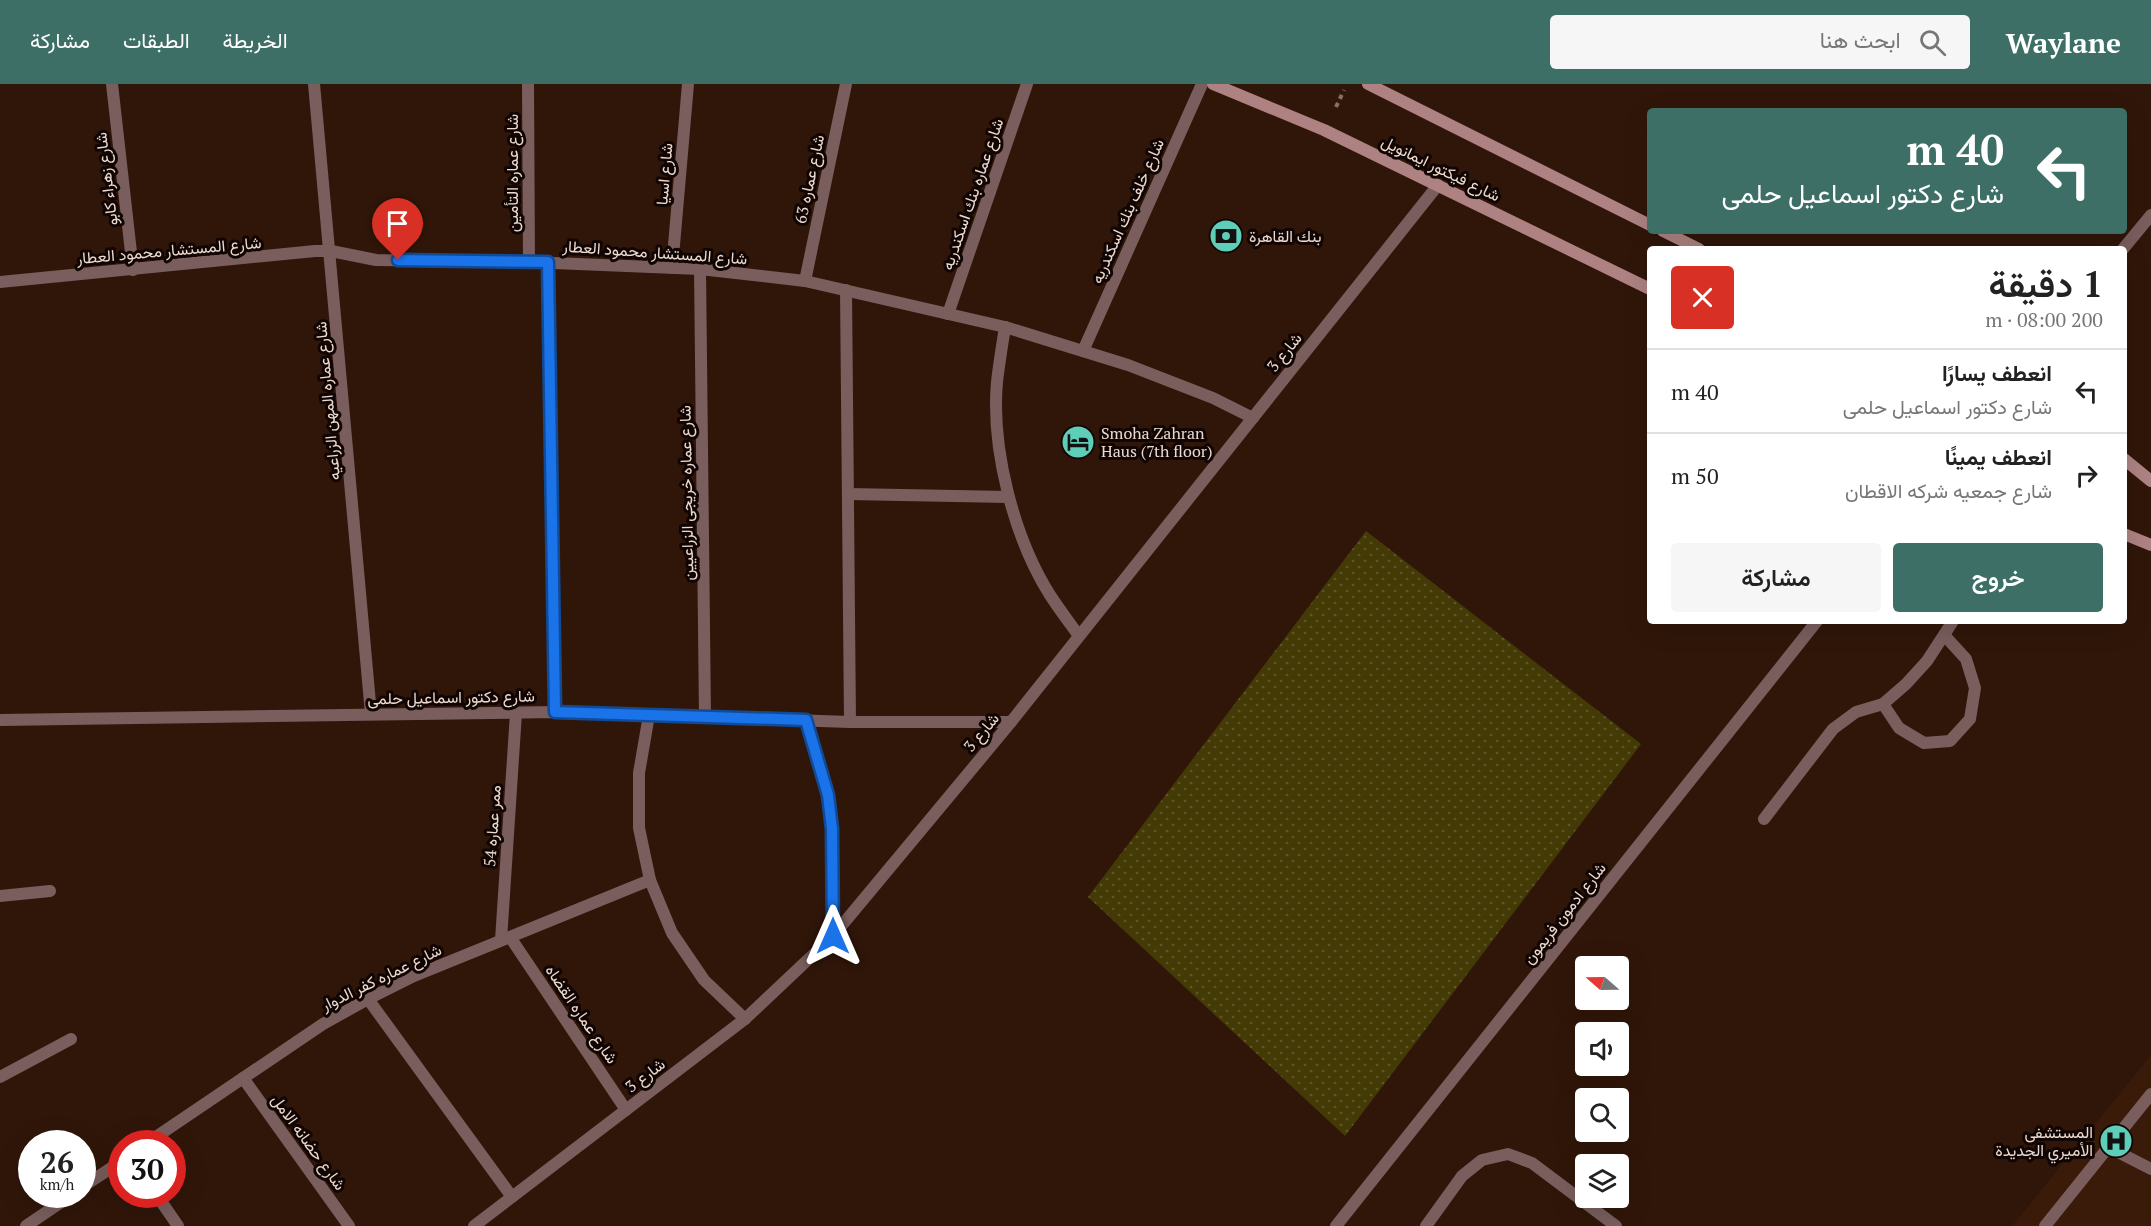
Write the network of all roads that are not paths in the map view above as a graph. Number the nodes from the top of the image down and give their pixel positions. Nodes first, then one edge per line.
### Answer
1 (112, 84) edge
2 (314, 84) edge
3 (528, 84) edge
4 (688, 84) edge
5 (846, 84) edge
6 (1027, 84) edge
7 (1202, 84) edge
8 (1213, 84) edge
9 (1369, 84) edge
10 (1438, 184) junction
11 (2151, 215) edge
12 (1647, 223) edge
13 (1669, 234) edge
14 (1693, 246) edge
15 (2125, 246) edge
16 (331, 251) junction
17 (530, 262) junction
18 (548, 262) junction
19 (672, 268) junction
20 (700, 269) junction
21 (133, 270) junction
22 (805, 281) junction
23 (0, 282) edge
24 (1647, 288) edge
25 (846, 290) junction
26 (948, 314) junction
27 (1005, 327) junction
28 (1083, 351) junction
29 (1253, 418) junction
30 (2127, 461) edge
31 (2151, 481) edge
32 (848, 494) junction
33 (1008, 497) junction
34 (2127, 535) edge
35 (2151, 545) edge
36 (1815, 624) edge
37 (1951, 624) edge
38 (1079, 636) junction
39 (1945, 636) junction
40 (1883, 704) junction
41 (555, 712) junction
42 (516, 713) junction
43 (371, 714) junction
44 (649, 715) junction
45 (705, 717) junction
46 (0, 720) edge
47 (806, 720) junction
48 (850, 722) junction
49 (1011, 722) junction
50 (1764, 819) dead end
51 (650, 880) junction
52 (50, 891) dead end
53 (0, 896) edge
54 (833, 936) junction
55 (506, 939) junction
56 (368, 999) junction
57 (746, 1019) junction
58 (71, 1039) dead end
59 (0, 1077) edge
60 (243, 1078) junction
61 (2151, 1094) edge
62 (626, 1110) junction
63 (166, 1130) edge
64 (2108, 1147) junction
65 (2151, 1169) edge
66 (512, 1197) junction
67 (52, 1208) edge
68 (166, 1208) edge
69 (26, 1226) edge
70 (178, 1226) edge
71 (349, 1226) edge
72 (474, 1226) edge
73 (1336, 1226) edge
74 (1426, 1226) edge
75 (1616, 1226) edge
76 (2045, 1226) edge

1 - 21 street, شارع زهراء كابو
2 - 16 street, شارع عماره المهن الزراعيه
3 - 17 street, شارع عماره التأمين
4 - 19 street, شارع اسيا
5 - 22 street, شارع عماره 63
6 - 26 street, شارع عماره بنك اسكندريه
7 - 28 street, شارع خلف بنك اسكندريه
8 - 10 main road, شارع فيكتور ايمانويل
9 - 12 main road
10 - 24 main road, شارع فيكتور ايمانويل
10 - 29 street, شارع 3
11 - 15 street
13 - 14 main road
16 - 17 street, شارع المستشار محمود العطار
16 - 21 street, شارع المستشار محمود العطار
16 - 43 street, شارع عماره المهن الزراعيه
17 - 18 street, شارع المستشار محمود العطار
18 - 19 street, شارع المستشار محمود العطار
18 - 41 street
19 - 20 street, شارع المستشار محمود العطار
20 - 22 street, شارع المستشار محمود العطار
20 - 45 street, شارع عماره خريجى الزراعيين
21 - 23 street, شارع المستشار محمود العطار
22 - 25 street, شارع المستشار محمود العطار
25 - 26 street, شارع المستشار محمود العطار
25 - 32 street
26 - 27 street, شارع المستشار محمود العطار
27 - 28 street, شارع المستشار محمود العطار
27 - 33 street
28 - 29 street, شارع المستشار محمود العطار
29 - 38 street, شارع 3
30 - 31 main road
32 - 33 street
32 - 48 street
33 - 38 street
34 - 35 main road
36 - 73 street, شارع ادمون فريمون
37 - 39 street
38 - 49 street, شارع 3
39 - 40 street
39 - 40 street
40 - 50 street
41 - 42 street, شارع دكتور اسماعيل حلمى
41 - 44 street, شارع دكتور اسماعيل حلمى
42 - 43 street, شارع دكتور اسماعيل حلمى
42 - 55 street, ممر عماره 54
43 - 46 street, شارع دكتور اسماعيل حلمى
44 - 45 street, شارع دكتور اسماعيل حلمى
44 - 51 street
45 - 47 street, شارع دكتور اسماعيل حلمى
47 - 48 street, شارع دكتور اسماعيل حلمى
47 - 54 street
48 - 49 street, شارع دكتور اسماعيل حلمى
49 - 54 street, شارع 3
51 - 55 street, شارع عماره كفر الدوار
51 - 57 street
52 - 53 street
54 - 57 street, شارع 3
55 - 56 street, شارع عماره كفر الدوار
55 - 62 street, شارع عماره القضاه
56 - 60 street, شارع عماره كفر الدوار
56 - 66 street
57 - 62 street, شارع 3
58 - 59 street
60 - 63 street, شارع عماره كفر الدوار
60 - 71 street, شارع حضانه الامل
61 - 64 street
62 - 66 street, شارع 3
64 - 65 street
64 - 76 street
66 - 72 street, شارع 3
67 - 69 street
68 - 70 street
74 - 75 street

